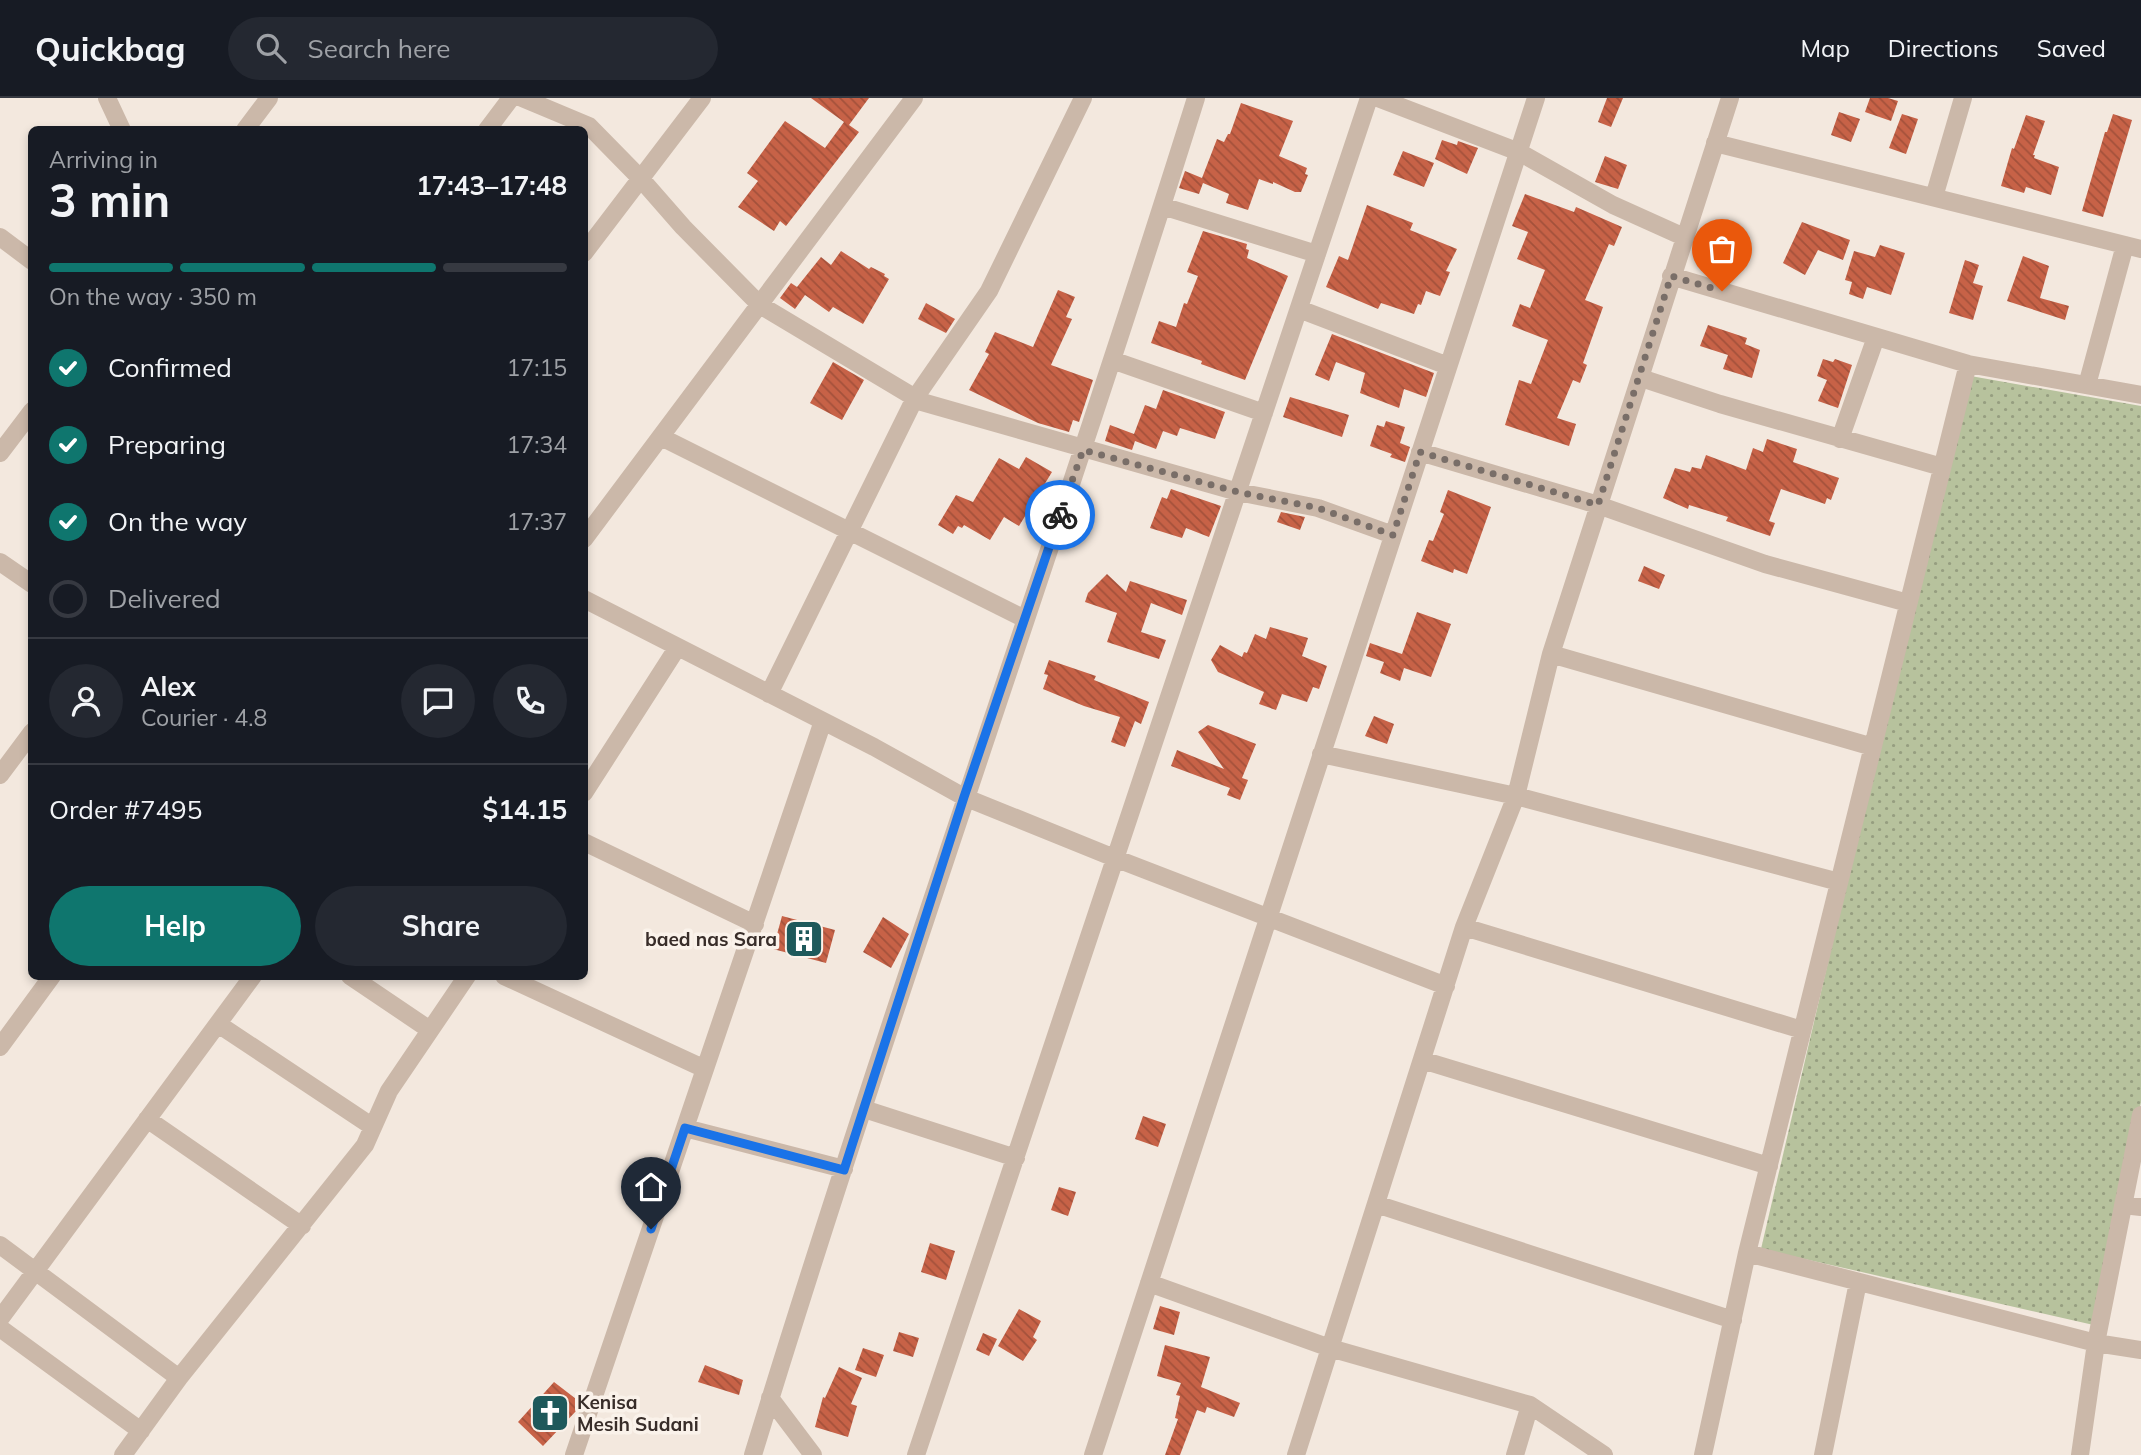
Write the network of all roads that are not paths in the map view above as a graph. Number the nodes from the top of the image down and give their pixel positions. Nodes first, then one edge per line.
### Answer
1 (107, 98) edge
2 (269, 98) edge
3 (511, 98) edge
4 (522, 98) edge
5 (914, 98) edge
6 (1083, 98) edge
7 (1196, 98) edge
8 (1369, 98) edge
9 (1378, 98) edge
10 (1536, 98) edge
11 (1730, 98) edge
12 (1963, 98) edge
13 (697, 100) edge
14 (120, 126) edge
15 (248, 126) edge
16 (490, 126) edge
17 (587, 126) edge
18 (588, 127) edge
19 (1715, 143) junction
20 (1519, 152) junction
21 (641, 179) junction
22 (1934, 197) junction
23 (1162, 206) junction
24 (0, 237) edge
25 (1684, 237) junction
26 (2133, 247) edge
27 (588, 248) edge
28 (1317, 254) junction
29 (28, 258) edge
30 (1671, 276) junction
31 (760, 305) junction
32 (1299, 309) junction
33 (1875, 337) junction
34 (1112, 360) junction
35 (1968, 364) junction
36 (1448, 366) junction
37 (1640, 378) junction
38 (2087, 386) junction
39 (2141, 395) edge
40 (915, 398) junction
41 (1264, 412) junction
42 (28, 416) edge
43 (661, 437) junction
44 (1840, 439) junction
45 (1083, 450) junction
46 (1420, 452) junction
47 (0, 453) edge
48 (1942, 467) junction
49 (1238, 492) junction
50 (1598, 505) junction
51 (849, 531) junction
52 (588, 534) edge
53 (1393, 535) junction
54 (0, 562) edge
55 (28, 581) edge
56 (588, 601) edge
57 (1908, 603) junction
58 (1025, 619) junction
59 (677, 648) junction
60 (1551, 654) junction
61 (769, 694) junction
62 (823, 721) junction
63 (28, 740) edge
64 (1873, 747) junction
65 (1321, 754) junction
66 (0, 775) edge
67 (588, 783) edge
68 (1516, 796) junction
69 (964, 797) junction
70 (588, 844) edge
71 (1116, 859) junction
72 (1839, 882) junction
73 (1267, 917) junction
74 (755, 924) junction
75 (1464, 927) junction
76 (48, 980) edge
77 (250, 980) edge
78 (356, 980) edge
79 (464, 980) edge
80 (513, 980) edge
81 (1446, 986) junction
82 (218, 1024) junction
83 (430, 1030) junction
84 (1802, 1030) junction
85 (0, 1047) edge
86 (1422, 1060) junction
87 (705, 1069) junction
88 (864, 1109) junction
89 (2141, 1115) edge
90 (147, 1119) junction
91 (373, 1127) junction
92 (685, 1128) junction
93 (1016, 1158) junction
94 (1769, 1166) junction
95 (844, 1170) junction
96 (1376, 1204) junction
97 (2132, 1206) edge
98 (302, 1226) junction
99 (0, 1245) edge
100 (1747, 1253) junction
101 (35, 1269) junction
102 (1858, 1282) junction
103 (1149, 1283) junction
104 (0, 1319) edge
105 (1733, 1320) junction
106 (0, 1328) edge
107 (2096, 1343) junction
108 (1330, 1348) junction
109 (2141, 1350) edge
110 (179, 1378) junction
111 (770, 1398) junction
112 (1530, 1405) junction
113 (141, 1431) junction
114 (123, 1455) edge
115 (574, 1455) edge
116 (753, 1455) edge
117 (813, 1455) edge
118 (916, 1455) edge
119 (1093, 1455) edge
120 (1296, 1455) edge
121 (1516, 1455) edge
122 (1604, 1455) edge
123 (1703, 1455) edge
124 (1823, 1455) edge
125 (2080, 1455) edge

1 - 14 street
2 - 15 street
3 - 16 street
4 - 17 street
5 - 31 street
6 - 40 street
7 - 23 street
8 - 28 street
9 - 20 street
10 - 20 street
11 - 19 street
12 - 22 street
13 - 21 street
18 - 21 street
19 - 22 street
19 - 25 street
20 - 25 street
20 - 36 street
21 - 27 street
21 - 31 street
22 - 26 street
23 - 28 street
23 - 34 street
24 - 29 street
25 - 30 street
26 - 38 street
28 - 32 street
30 - 33 street
30 - 37 street
31 - 40 street
31 - 43 street
32 - 36 street
32 - 41 street
33 - 35 street
33 - 44 street
34 - 41 street
34 - 45 street
35 - 38 street
35 - 48 street
36 - 46 street
37 - 44 street
37 - 50 street
38 - 39 street
40 - 45 street
40 - 51 street
41 - 49 street
42 - 47 street
43 - 51 street
43 - 52 street
44 - 48 street
45 - 49 street
45 - 58 street
46 - 50 street
46 - 53 street
48 - 57 street
49 - 53 street
49 - 71 street
50 - 57 street
50 - 60 street
51 - 58 street
51 - 61 street
53 - 65 street
54 - 55 street
56 - 59 street
57 - 64 street
58 - 69 street
59 - 61 street
59 - 67 street
60 - 64 street
60 - 68 street
61 - 62 street
62 - 69 street
62 - 74 street
63 - 66 street
64 - 72 street
65 - 68 street
65 - 73 street
68 - 72 street
68 - 75 street
69 - 71 street
69 - 88 street
70 - 74 street
71 - 73 street
71 - 93 street
72 - 84 street
73 - 81 street
73 - 103 street
74 - 87 street
75 - 81 street
75 - 84 street
76 - 85 street
77 - 82 street
78 - 83 street
79 - 83 street
80 - 87 street
81 - 86 street
82 - 90 street
82 - 91 street
83 - 91 street
84 - 94 street
86 - 94 street
86 - 96 street
87 - 92 street
88 - 93 street
88 - 95 street
89 - 97 street
90 - 98 street
90 - 101 street
91 - 98 street
92 - 95 street
92 - 115 street
93 - 118 street
94 - 100 street
95 - 111 street
96 - 105 street
96 - 108 street
97 - 107 street
98 - 110 street
99 - 101 street
100 - 102 street
100 - 105 street
101 - 104 street
101 - 110 street
102 - 107 street
102 - 124 street
103 - 108 street
103 - 119 street
105 - 123 street
106 - 113 street
107 - 109 street
107 - 125 street
108 - 112 street
108 - 120 street
110 - 113 street
111 - 116 street
111 - 117 street
112 - 121 street
112 - 122 street
113 - 114 street

